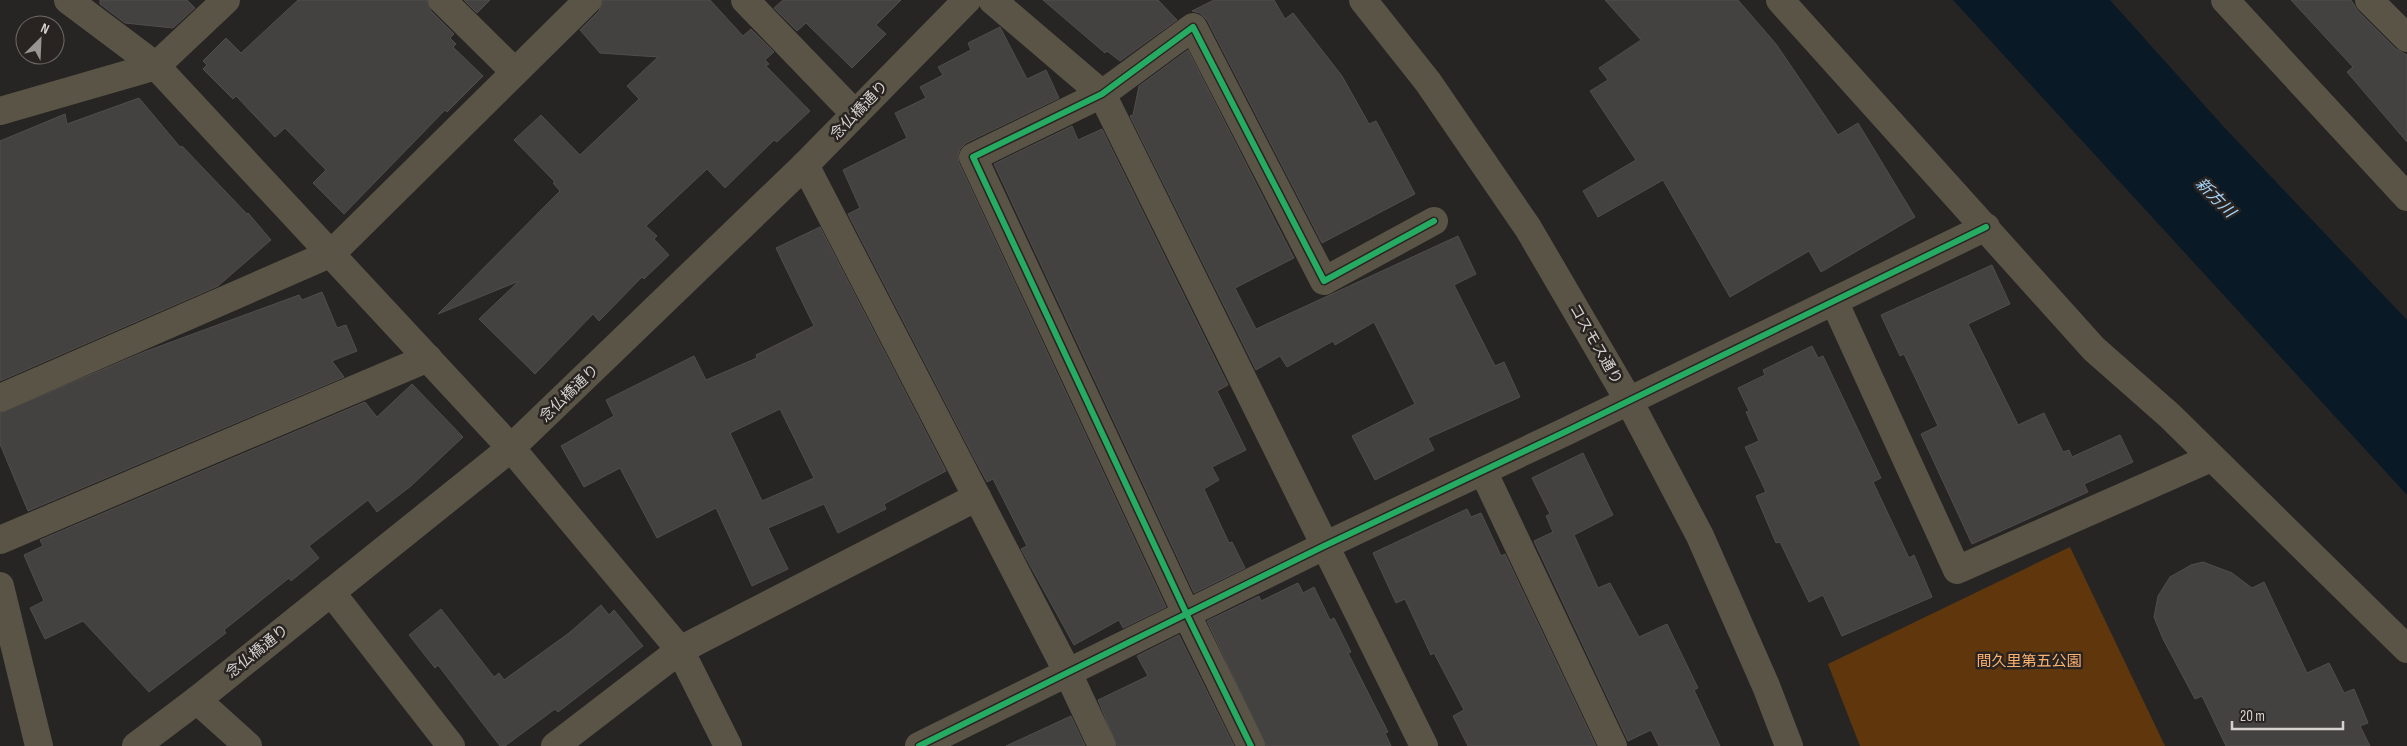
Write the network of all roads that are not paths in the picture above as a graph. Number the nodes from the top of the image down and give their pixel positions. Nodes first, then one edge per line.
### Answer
1 (68, 0) edge
2 (226, 0) edge
3 (442, 0) edge
4 (588, 0) edge
5 (745, 0) edge
6 (967, 0) edge
7 (992, 0) edge
8 (1363, 0) edge
9 (1780, 0) edge
10 (2225, 0) edge
11 (2369, 0) edge
12 (2407, 38) edge
13 (156, 66) junction
14 (515, 72) junction
15 (1102, 94) junction
16 (0, 111) edge
17 (855, 114) junction
18 (805, 165) junction
19 (2407, 197) edge
20 (1434, 221) dead end
21 (1986, 226) junction
22 (332, 253) junction
23 (1834, 301) junction
24 (428, 358) junction
25 (0, 398) edge
26 (1630, 400) junction
27 (511, 448) junction
28 (2212, 458) junction
29 (1484, 471) junction
30 (977, 497) junction
31 (0, 540) edge
32 (1324, 546) junction
33 (0, 586) edge
34 (331, 592) junction
35 (1187, 615) junction
36 (2407, 649) edge
37 (680, 650) junction
38 (1068, 673) junction
39 (197, 700) junction
40 (39, 746) edge
41 (136, 746) edge
42 (248, 746) edge
43 (452, 746) edge
44 (555, 746) edge
45 (728, 746) edge
46 (919, 746) edge
47 (1102, 746) edge
48 (1251, 746) edge
49 (1424, 746) edge
50 (1613, 746) edge
51 (1789, 746) edge

1 - 13 street
2 - 13 street
3 - 14 street
4 - 14 street
5 - 17 street
6 - 17 street, 念仏橋通り
7 - 15 street
8 - 26 street, コスモス通り
9 - 21 street
10 - 19 street
11 - 12 street
13 - 16 street
13 - 22 street
14 - 22 street
15 - 20 street
15 - 32 street
15 - 35 street
17 - 18 street, 念仏橋通り
18 - 27 street, 念仏橋通り
18 - 30 street
21 - 23 street
21 - 28 street
22 - 24 street
22 - 25 street
23 - 26 street
23 - 28 street
24 - 27 street
24 - 31 street
26 - 29 street
26 - 51 street, コスモス通り
27 - 34 street, 念仏橋通り
27 - 37 street
28 - 36 street
29 - 32 street
29 - 50 street
30 - 37 street
30 - 38 street
32 - 35 street
32 - 49 street
33 - 40 street
34 - 39 street, 念仏橋通り
34 - 43 street
35 - 38 street
35 - 48 street
37 - 44 street
37 - 45 street
38 - 46 street
38 - 47 street
39 - 41 street, 念仏橋通り
39 - 42 street

